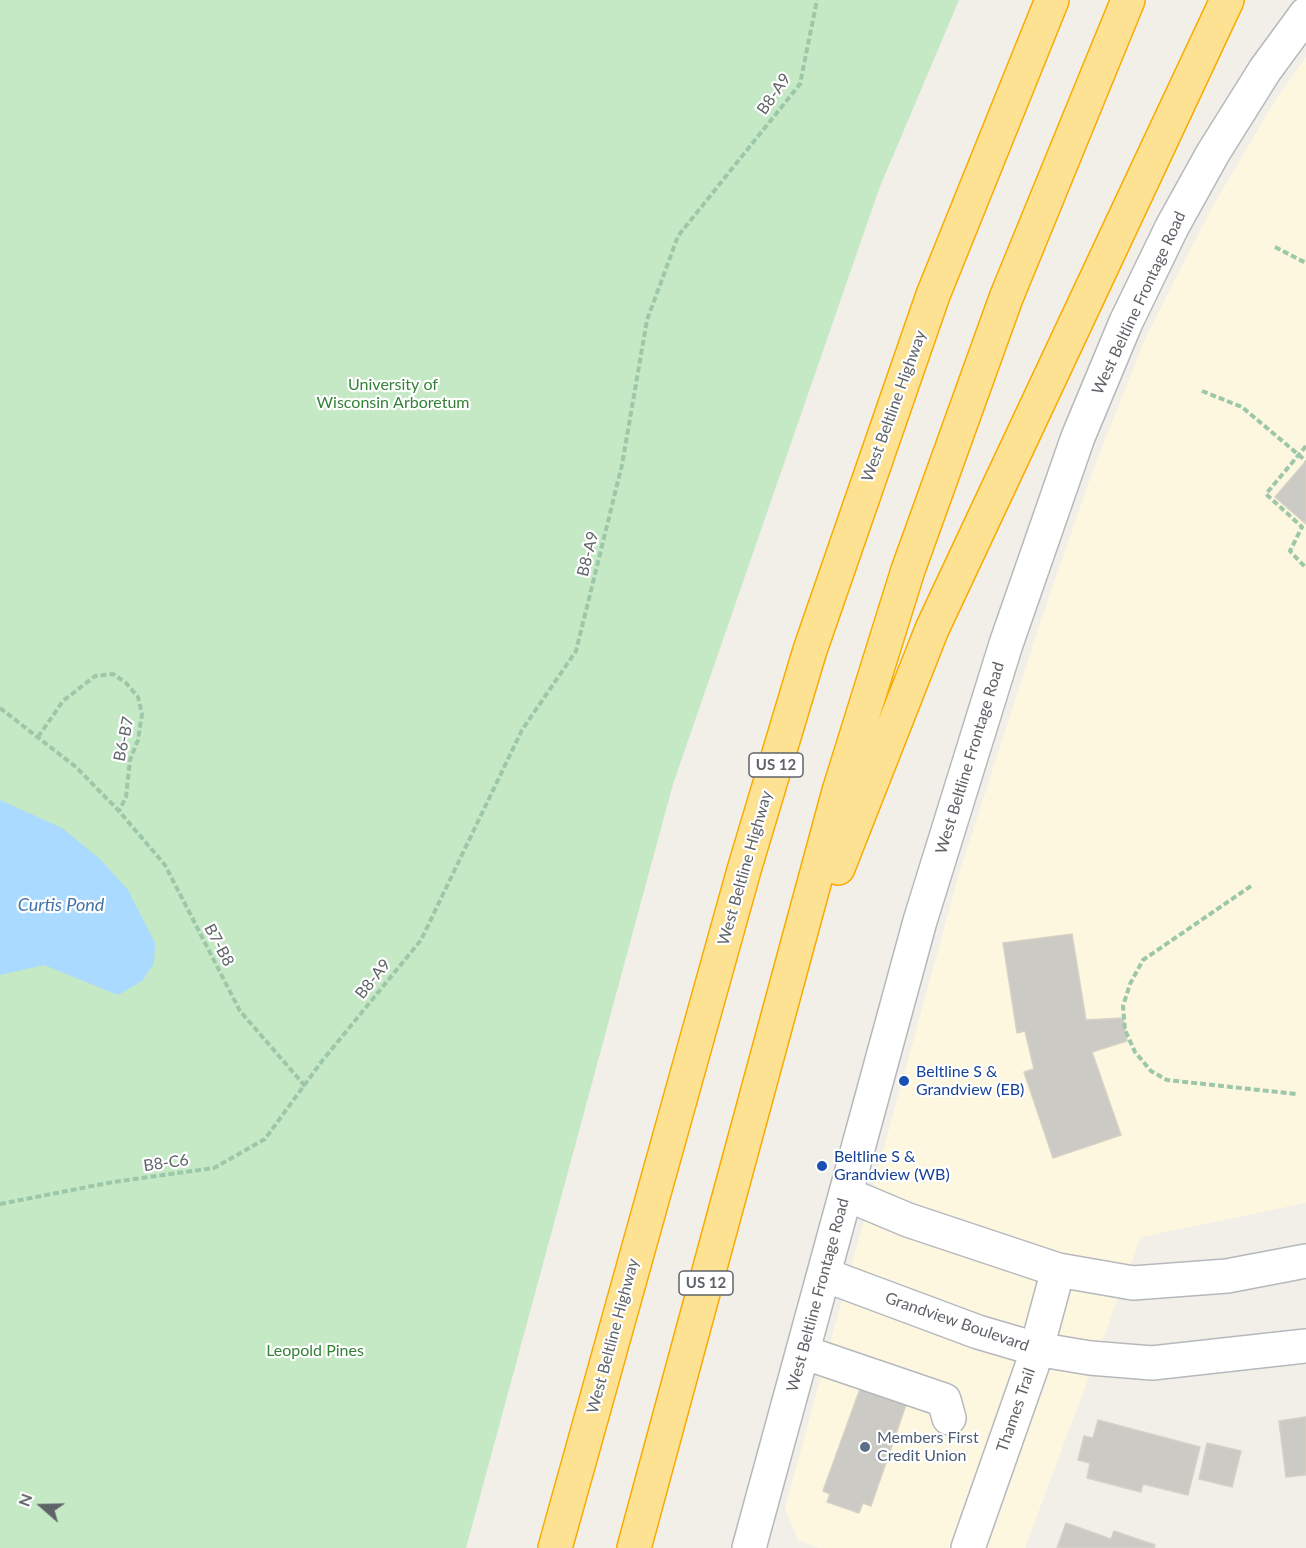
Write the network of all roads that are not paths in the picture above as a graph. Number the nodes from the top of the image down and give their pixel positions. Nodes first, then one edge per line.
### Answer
1 (1052, 0) edge
2 (1128, 0) edge
3 (1227, 0) edge
4 (1306, 14) edge
5 (778, 1017) junction
6 (846, 1194) junction
7 (1306, 1261) edge
8 (1059, 1270) junction
9 (825, 1275) junction
10 (1306, 1346) edge
11 (1036, 1349) junction
12 (803, 1352) junction
13 (949, 1418) dead end
14 (752, 1547) edge
15 (555, 1548) edge
16 (634, 1548) edge
17 (968, 1548) edge

1 - 15 highway, West Beltline Highway / US 12
2 - 5 highway, US 12
3 - 5 highway
4 - 6 street, West Beltline Frontage Road
5 - 16 highway, US 12
6 - 8 street
6 - 9 street, West Beltline Frontage Road
7 - 8 street
8 - 11 street, Thames Trail
9 - 11 street, Grandview Boulevard
9 - 12 street, West Beltline Frontage Road
10 - 11 street, Grandview Boulevard
11 - 17 street, Thames Trail
12 - 13 street
12 - 14 street, West Beltline Frontage Road

